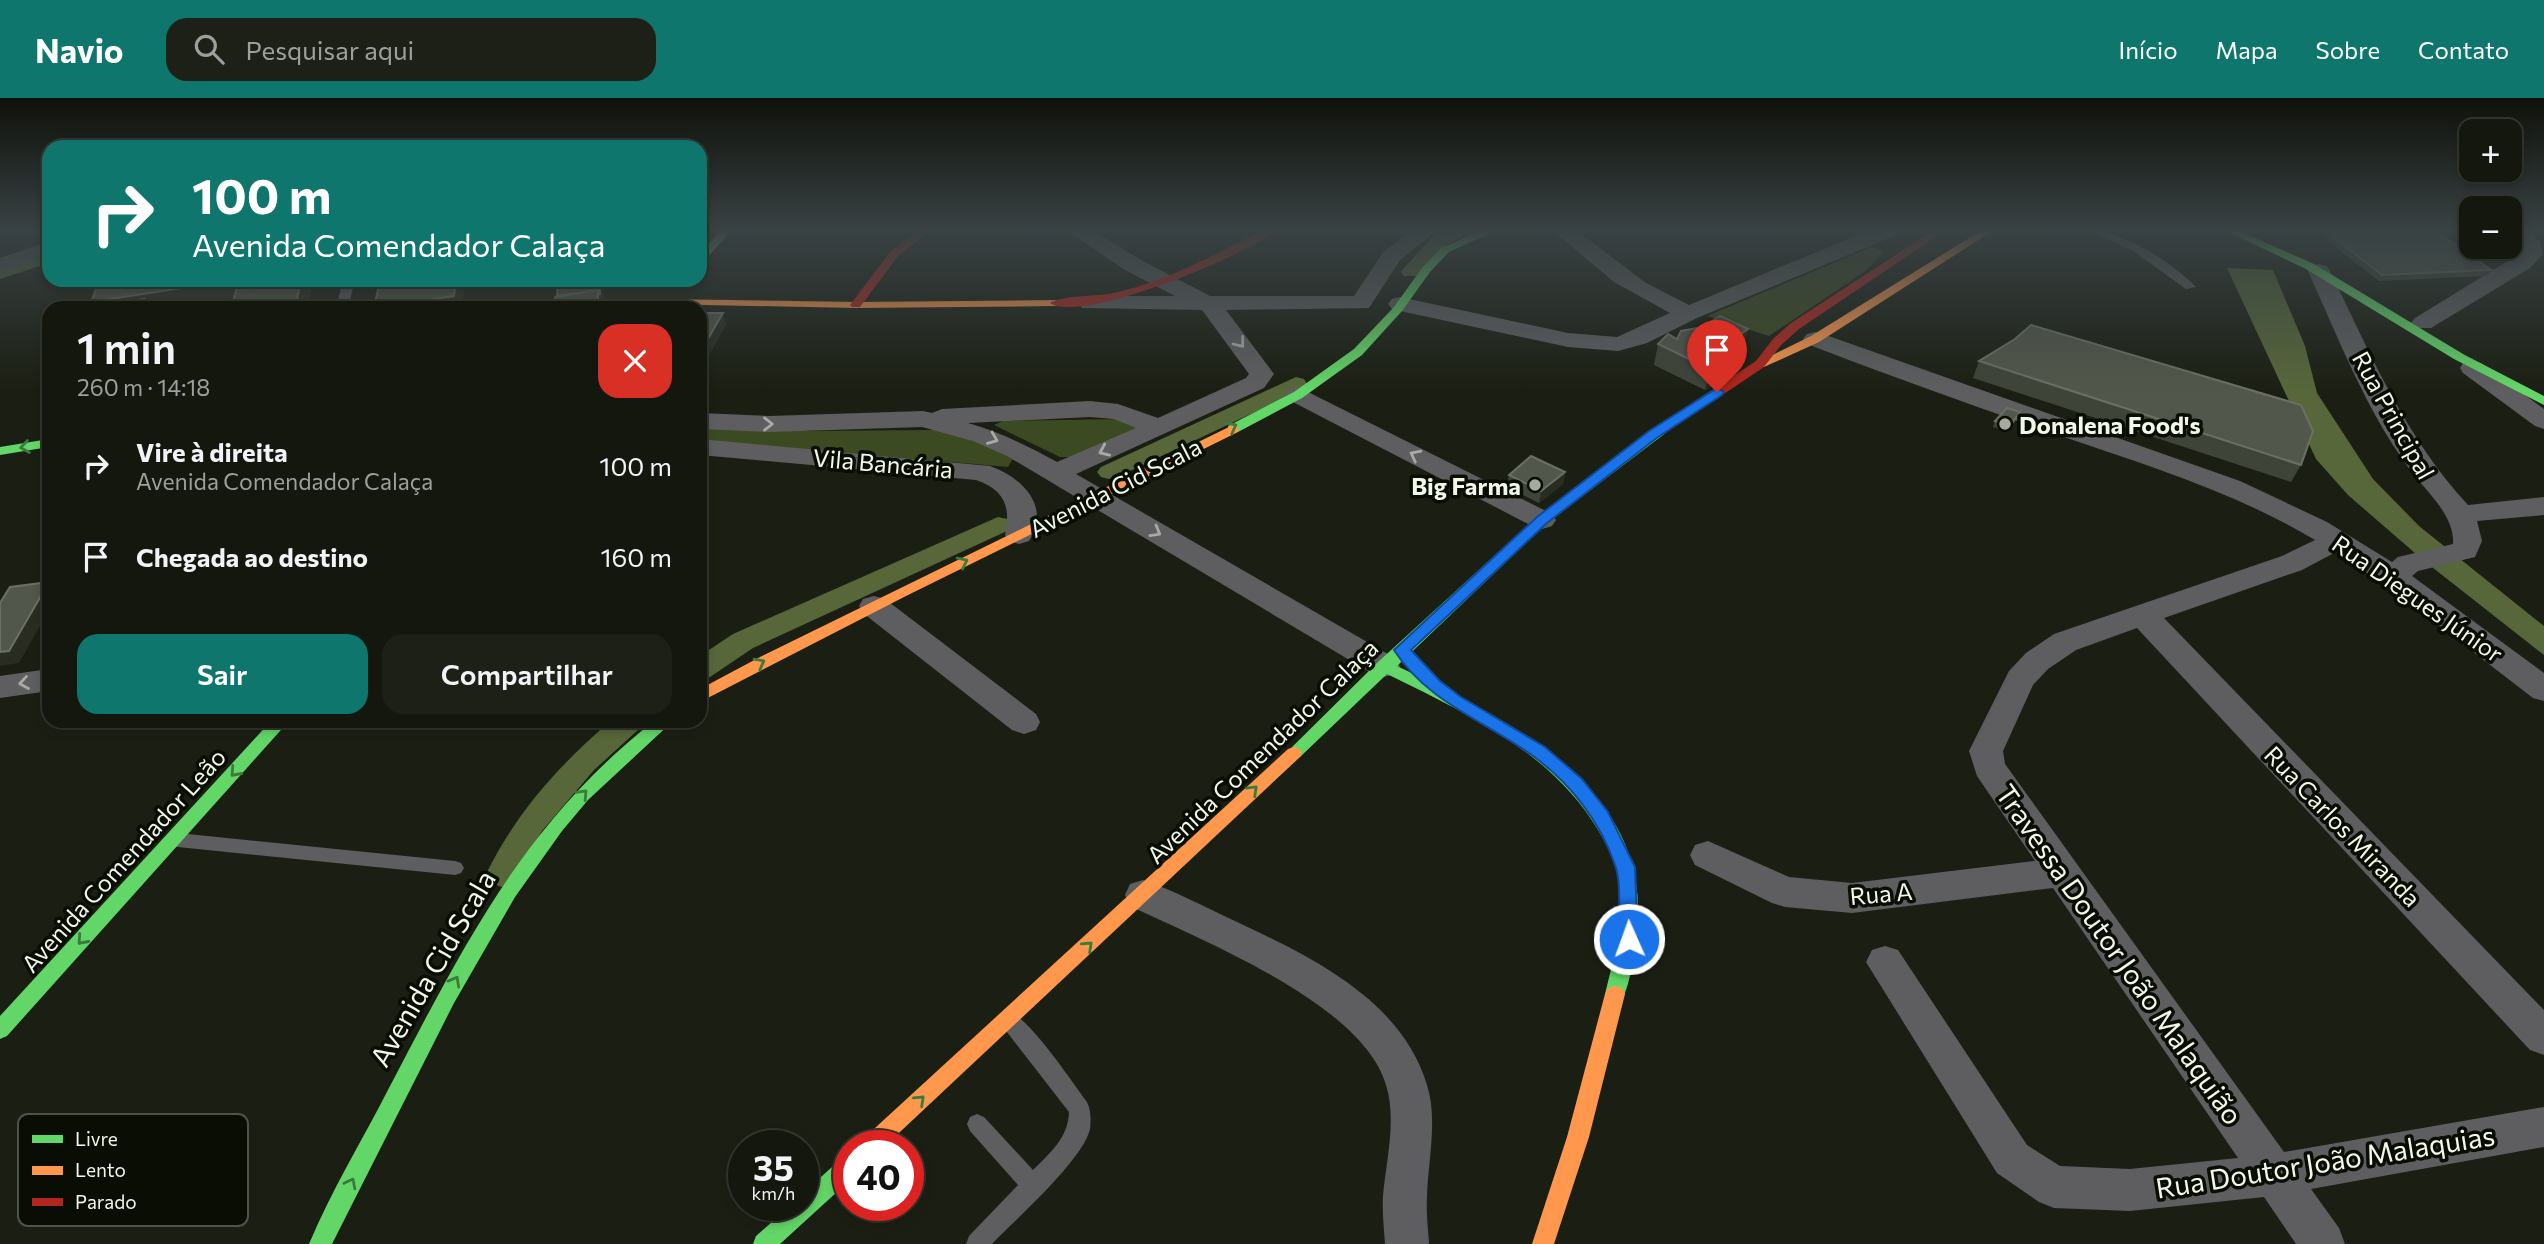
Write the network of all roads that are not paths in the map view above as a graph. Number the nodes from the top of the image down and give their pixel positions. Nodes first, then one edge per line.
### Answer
1 (870, 283) edge
2 (1163, 283) edge
3 (1171, 283) edge
4 (1374, 283) edge
5 (1417, 283) edge
6 (1629, 283) edge
7 (1760, 283) edge
8 (1870, 283) edge
9 (1893, 283) edge
10 (2185, 283) edge
11 (2325, 283) edge
12 (2339, 283) edge
13 (2358, 283) edge
14 (2488, 283) edge
15 (674, 287) dead end
16 (2190, 287) dead end
17 (662, 301) edge
18 (1090, 303) junction
19 (1210, 304) junction
20 (1400, 304) junction
21 (707, 305) edge
22 (856, 305) junction
23 (1689, 313) junction
24 (2423, 323) junction
25 (1805, 332) junction
26 (2462, 360) junction
27 (1760, 364) junction
28 (2544, 388) edge
29 (1298, 395) junction
30 (2544, 401) edge
31 (923, 419) junction
32 (707, 421) edge
33 (2544, 421) edge
34 (1158, 427) junction
35 (42, 444) edge
36 (707, 448) edge
37 (0, 451) edge
38 (1055, 473) junction
39 (1097, 498) junction
40 (2544, 506) edge
41 (2462, 514) junction
42 (1542, 520) junction
43 (1019, 535) junction
44 (2338, 540) junction
45 (2393, 576) junction
46 (874, 606) junction
47 (2142, 614) junction
48 (1392, 658) junction
49 (42, 681) edge
50 (0, 687) edge
51 (2544, 690) edge
52 (707, 692) edge
53 (1455, 701) junction
54 (1024, 722) dead end
55 (275, 728) edge
56 (657, 728) edge
57 (172, 840) junction
58 (1708, 855) dead end
59 (455, 867) dead end
60 (2063, 872) junction
61 (1143, 895) junction
62 (1885, 962) dead end
63 (1008, 1020) junction
64 (2, 1025) edge
65 (2544, 1037) edge
66 (977, 1124) dead end
67 (2544, 1127) edge
68 (888, 1130) edge
69 (2273, 1175) junction
70 (833, 1181) edge
71 (1033, 1186) junction
72 (320, 1244) edge
73 (764, 1244) edge
74 (977, 1244) edge
75 (1407, 1244) edge
76 (1543, 1244) edge
77 (2323, 1244) edge

1 - 22 main road
2 - 18 main road
3 - 19 street
4 - 19 street
5 - 20 main road, Avenida Cid Scala
6 - 23 street
7 - 23 street
8 - 25 main road
9 - 25 main road
10 - 16 lane
11 - 41 street, Rua Principal
12 - 26 main road
13 - 24 main road
14 - 24 street
15 - 17 main road
18 - 19 street
18 - 22 main road
19 -> 34 street, Avenida Cid Scala
20 - 23 street
20 - 29 main road, Avenida Cid Scala
21 - 22 main road
24 - 28 main road
25 - 27 main road
25 - 27 main road, Avenida Comendador Calaça
25 - 44 street, Rua Diegues Júnior
26 - 30 main road
26 - 33 street
27 - 42 main road, Avenida Comendador Calaça
39 -> 29 main road, Avenida Cid Scala
42 -> 29 street
32 -> 31 street
31 - 34 street
31 -> 38 street
34 -> 38 street, Avenida Cid Scala
35 -> 37 main road
36 - 43 street, Vila Bancária
38 - 39 street
39 - 43 main road, Avenida Cid Scala
39 -> 48 street
40 - 41 street
41 - 45 street
42 - 48 main road, Avenida Comendador Calaça
46 -> 43 main road, Avenida Cid Scala
44 - 45 street, Rua Diegues Júnior
44 - 47 street
45 - 51 street, Rua Diegues Júnior
52 -> 46 main road, Avenida Cid Scala
46 - 54 street
47 - 60 street, Travessa Doutor João Malaquião
47 - 65 street, Rua Carlos Miranda
48 - 53 main road
48 - 53 main road
61 -> 48 main road, Avenida Comendador Calaça
49 -> 50 street
53 - 76 main road
55 -> 57 main road, Avenida Comendador Leão
72 -> 56 main road, Avenida Cid Scala
57 - 59 lane
57 -> 64 main road, Avenida Comendador Leão
58 - 60 street, Rua A
60 - 69 street, Travessa Doutor João Malaquião
63 -> 61 main road, Avenida Comendador Calaça
61 - 75 street
62 - 69 street, Rua Doutor João Malaquias
68 -> 63 main road, Avenida Comendador Calaça
63 - 71 lane
66 - 71 lane
67 - 69 street, Rua Doutor João Malaquias
69 - 77 street, Travessa Doutor João Malaquião
70 - 73 main road
71 - 74 lane

